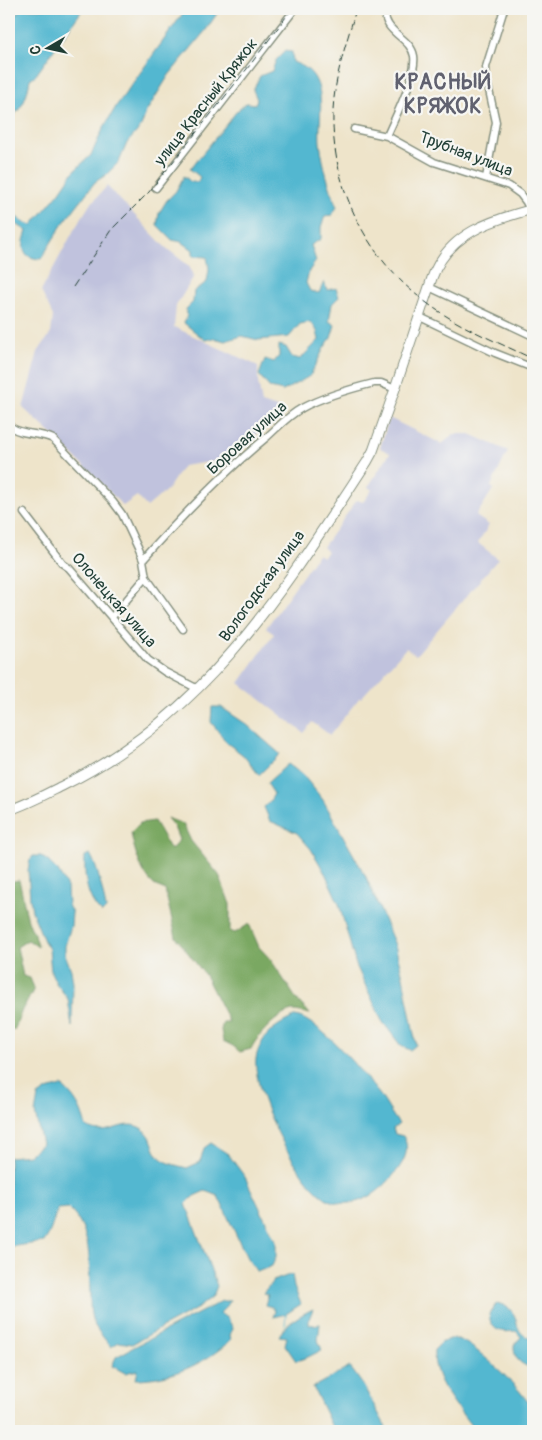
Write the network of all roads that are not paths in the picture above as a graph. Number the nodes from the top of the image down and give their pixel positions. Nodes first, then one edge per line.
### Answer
1 (295, 9) edge
2 (385, 9) edge
3 (504, 9) edge
4 (354, 129) dead end
5 (387, 136) junction
6 (486, 178) junction
7 (156, 188) dead end
8 (531, 210) edge
9 (429, 287) junction
10 (420, 317) junction
11 (533, 336) edge
12 (533, 368) edge
13 (395, 389) junction
14 (11, 427) dead end
15 (24, 513) dead end
16 (143, 560) junction
17 (146, 577) junction
18 (112, 617) junction
19 (183, 629) dead end
20 (198, 689) junction
21 (9, 810) edge

1 - 7 street, улица Красный Кряжок
2 - 5 street
3 - 6 street
4 - 5 street, Трубная улица
5 - 6 street, Трубная улица
6 - 8 street, Трубная улица
8 - 9 main road, Трубная улица
9 - 10 main road, Вологодская улица
9 - 11 street
10 - 12 street
10 - 13 main road, Вологодская улица
13 - 16 street, Боровая улица
13 - 20 main road, Вологодская улица
14 - 16 street
15 - 18 street, Олонецкая улица
16 - 17 street
17 - 18 street
17 - 19 street
18 - 20 street, Олонецкая улица
20 - 21 main road, Вологодская улица

